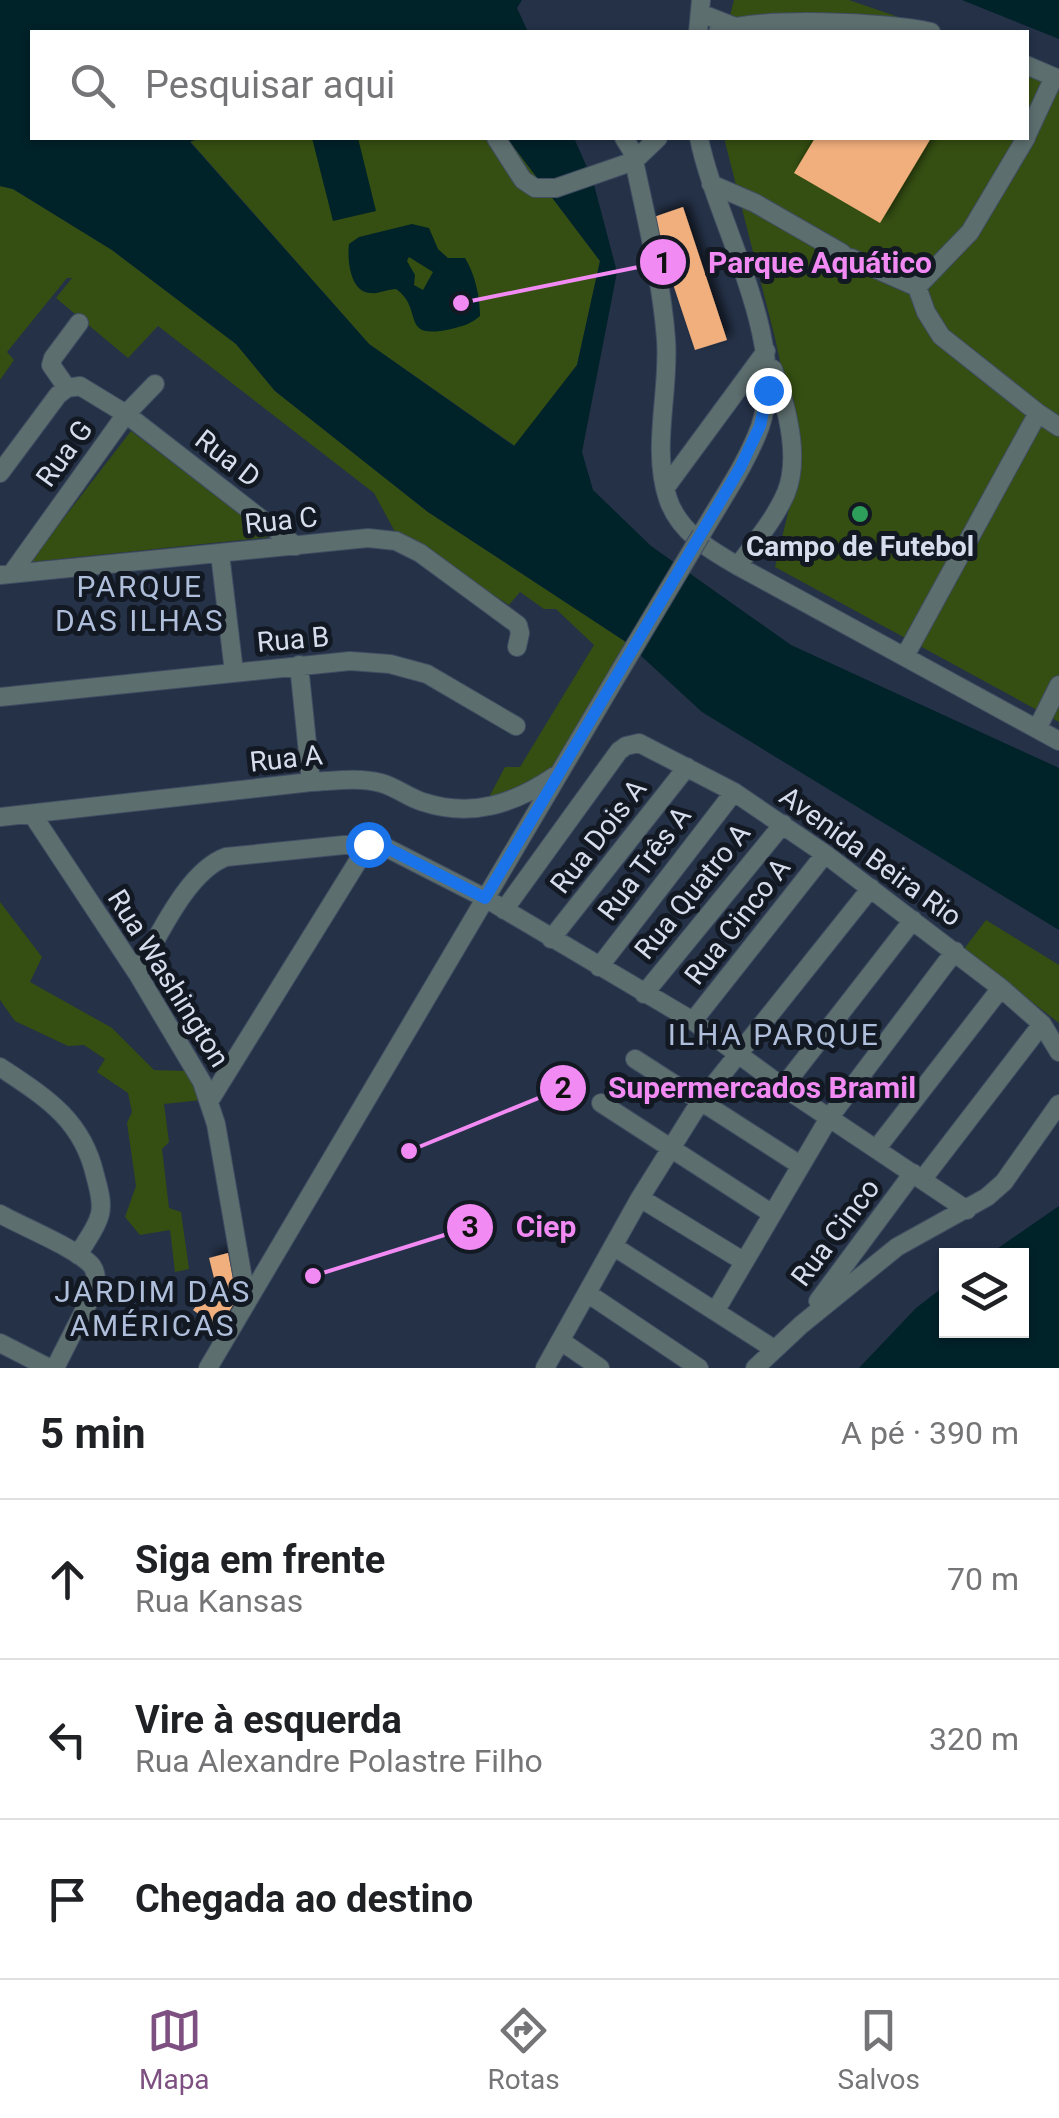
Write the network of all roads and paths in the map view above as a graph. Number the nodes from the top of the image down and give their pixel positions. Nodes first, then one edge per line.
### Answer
1 (700, 14) edge
2 (726, 29) edge
3 (918, 30) edge
4 (1029, 66) edge
5 (1056, 78) edge
6 (1029, 131) edge
7 (497, 140) edge
8 (655, 140) edge
9 (700, 140) edge
10 (1024, 140) edge
11 (630, 145) edge
12 (711, 184) junction
13 (756, 203) junction
14 (722, 216) junction
15 (918, 287) junction
16 (80, 324) dead end
17 (766, 351) junction
18 (155, 384) dead end
19 (67, 388) junction
20 (1038, 413) junction
21 (126, 414) junction
22 (1059, 428) edge
23 (0, 473) edge
24 (666, 488) junction
25 (296, 546) junction
26 (220, 554) junction
27 (738, 566) junction
28 (6, 574) edge
29 (517, 647) dead end
30 (905, 656) junction
31 (299, 666) junction
32 (234, 672) junction
33 (1059, 685) edge
34 (0, 697) edge
35 (516, 726) dead end
36 (1037, 729) junction
37 (1059, 741) edge
38 (687, 767) junction
39 (564, 770) junction
40 (311, 782) junction
41 (734, 792) junction
42 (32, 814) junction
43 (0, 816) edge
44 (783, 824) junction
45 (368, 844) junction
46 (824, 854) junction
47 (871, 888) junction
48 (485, 898) junction
49 (504, 910) junction
50 (913, 920) junction
51 (551, 939) junction
52 (955, 951) junction
53 (599, 967) junction
54 (137, 973) junction
55 (1001, 988) junction
56 (644, 994) junction
57 (693, 1022) junction
58 (1042, 1024) junction
59 (1059, 1052) edge
60 (736, 1054) junction
61 (635, 1059) dead end
62 (0, 1067) edge
63 (782, 1087) junction
64 (210, 1100) junction
65 (700, 1102) junction
66 (601, 1104) dead end
67 (1059, 1104) edge
68 (829, 1118) junction
69 (670, 1148) junction
70 (877, 1148) junction
71 (800, 1166) junction
72 (918, 1176) junction
73 (640, 1198) junction
74 (967, 1210) junction
75 (0, 1214) edge
76 (772, 1214) junction
77 (613, 1246) junction
78 (78, 1255) junction
79 (743, 1262) junction
80 (588, 1293) junction
81 (246, 1302) junction
82 (716, 1310) junction
83 (800, 1325) junction
84 (561, 1340) junction
85 (0, 1344) edge
86 (774, 1348) junction
87 (52, 1368) edge
88 (208, 1368) edge
89 (545, 1368) edge
90 (600, 1368) edge
91 (700, 1368) edge
92 (755, 1368) edge

1 - 2 street
2 - 3 street
4 - 5 street
5 - 6 street
7 - 11 street
8 - 11 street
9 - 12 street
10 - 15 street
11 - 24 street
12 - 13 street
12 - 14 street
13 - 14 street
13 - 15 street
14 - 17 street
15 - 20 street
16 - 19 street
17 - 24 street
17 - 27 street
17 - 39 street, bridge
18 - 21 street
19 - 21 street, Rua D
19 - 23 street
20 - 22 street
20 - 30 street
21 - 25 street, Rua D
21 - 28 street, Rua G
24 - 27 street
25 - 26 street, Rua C
25 - 29 street, Rua C
26 - 28 street, Rua C
26 - 32 street
27 - 30 street
30 - 36 street
31 - 32 street, Rua B
31 - 35 street, Rua B
31 - 40 street
32 - 34 street, Rua B
33 - 36 street
36 - 37 street
38 - 41 street, Avenida Beira Rio
38 - 49 street, Avenida Beira Rio
38 - 51 street, Rua Dois A
39 - 40 street, Rua A
39 - 48 street
40 - 42 street, Rua A
41 - 44 street, Avenida Beira Rio
41 - 53 street, Rua Três A
42 - 43 street, Rua A
42 - 54 street, Rua Washington
44 - 46 street, Avenida Beira Rio
44 - 56 street, Rua Quatro A
45 - 48 street
45 - 54 street
45 - 64 street
46 - 47 street, Avenida Beira Rio
46 - 57 street, Rua Cinco A
47 - 50 street, Avenida Beira Rio
47 - 60 street
48 - 49 street
48 - 81 street
49 - 51 street
50 - 52 street, Avenida Beira Rio
50 - 63 street
51 - 53 street
52 - 55 street, Avenida Beira Rio
52 - 68 street
53 - 56 street
54 - 64 street, Rua Washington
55 - 58 street, Avenida Beira Rio
55 - 70 street
56 - 57 street
57 - 60 street
58 - 59 street, Avenida Beira Rio
58 - 72 street, Rua Cinco
60 - 63 street
60 - 65 street
61 - 65 street
62 - 78 street
63 - 68 street
64 - 81 street, Rua Washington
65 - 69 street
65 - 71 street
66 - 69 street
67 - 74 street
68 - 70 street
68 - 71 street
69 - 73 street
69 - 76 street
70 - 72 street
71 - 76 street
72 - 74 street
72 - 83 street, Rua Cinco
73 - 77 street
73 - 79 street
74 - 83 street
75 - 78 street
76 - 79 street
77 - 80 street
77 - 82 street
78 - 87 street
79 - 82 street
80 - 84 street
80 - 91 street
81 - 88 street
82 - 86 street
83 - 86 street
84 - 89 street
84 - 90 street
85 - 87 street
86 - 92 street

